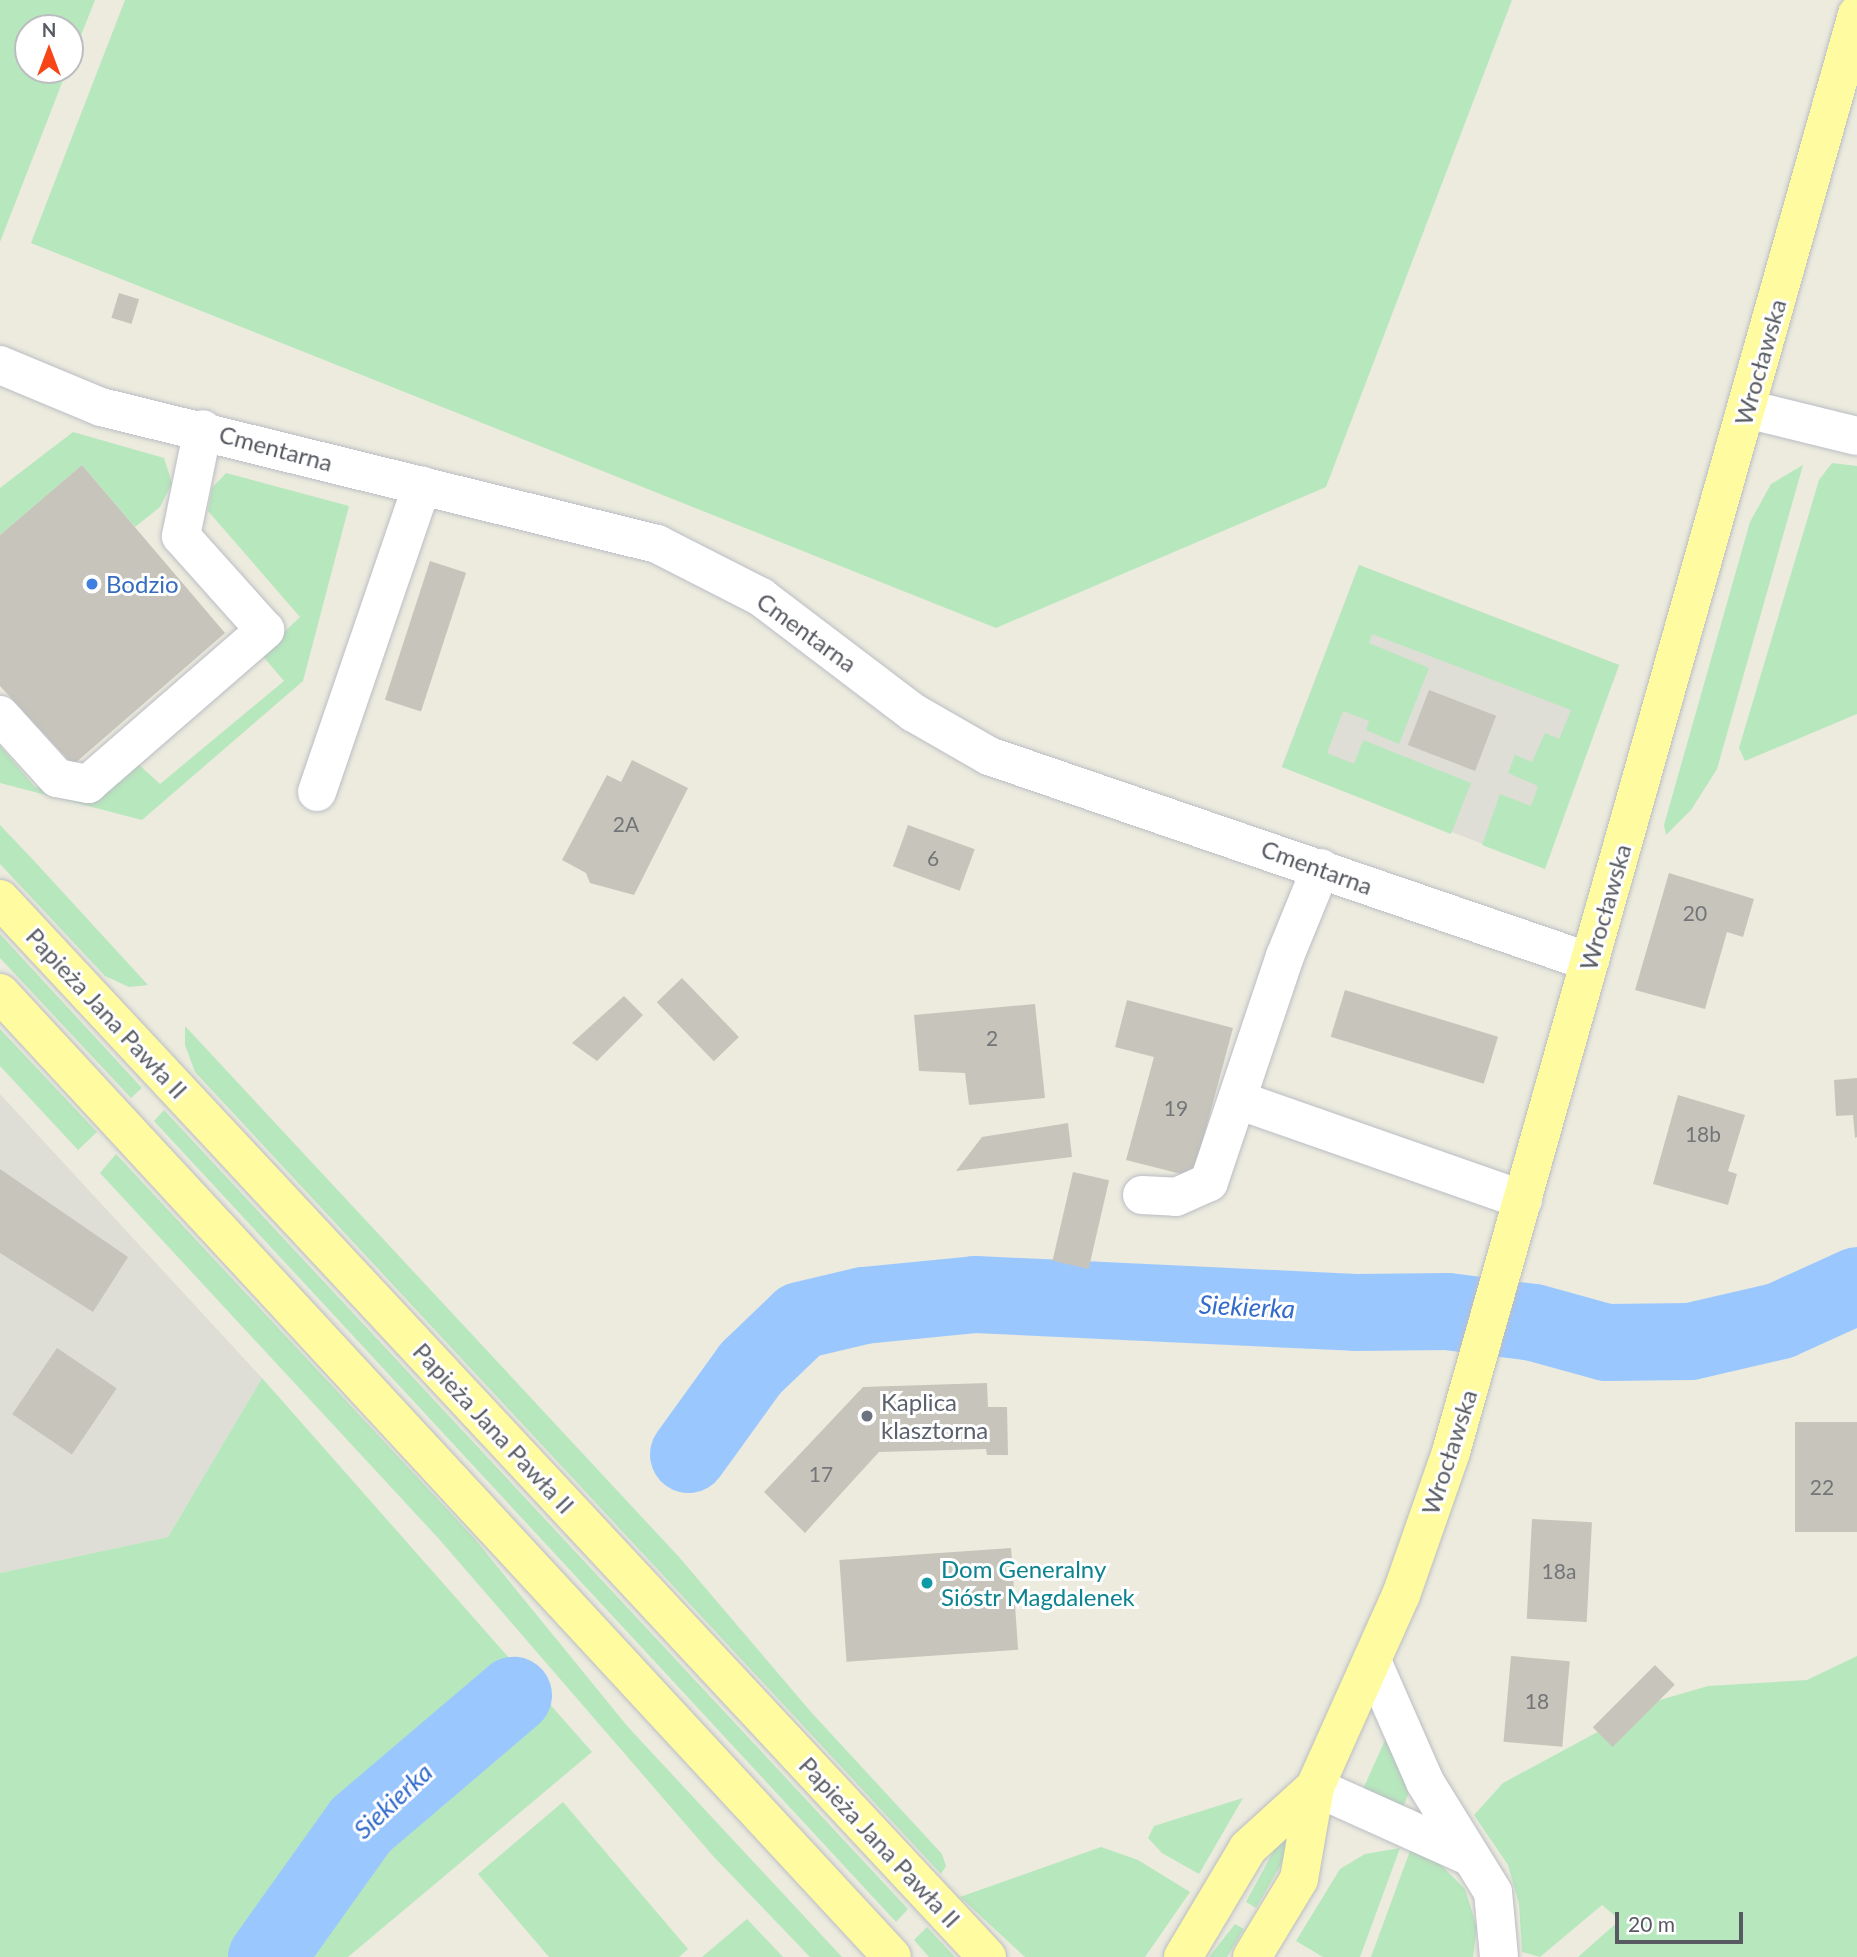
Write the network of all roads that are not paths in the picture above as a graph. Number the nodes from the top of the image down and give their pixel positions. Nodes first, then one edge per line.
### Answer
1 (1857, 14) edge
2 (0, 365) edge
3 (1747, 409) junction
4 (203, 429) junction
5 (1857, 436) edge
6 (422, 486) junction
7 (0, 715) edge
8 (317, 792) dead end
9 (1321, 868) junction
10 (0, 899) edge
11 (1590, 962) junction
12 (0, 993) edge
13 (1238, 1100) junction
14 (1142, 1195) dead end
15 (1523, 1200) junction
16 (1372, 1661) junction
17 (1315, 1787) junction
18 (1471, 1857) junction
19 (887, 1954) edge
20 (1183, 1954) edge
21 (987, 1957) edge
22 (1251, 1957) edge
23 (1499, 1957) edge

1 - 3 main road, Wrocławska
2 - 4 street, Cmentarna
3 - 5 street
3 - 11 main road, Wrocławska
4 - 6 street, Cmentarna
4 - 7 street
6 - 8 street
6 - 9 street, Cmentarna
9 - 11 street, Cmentarna
9 - 13 street
10 - 21 main road, Papieża Jana Pawła II
11 - 15 main road, Wrocławska
12 - 19 main road
13 - 14 street
13 - 15 street
15 - 16 main road, Wrocławska
16 - 17 main road, Wrocławska
16 - 18 street
17 - 18 street
17 - 20 main road, Wrocławska
17 - 22 main road, Wrocławska
18 - 23 street

